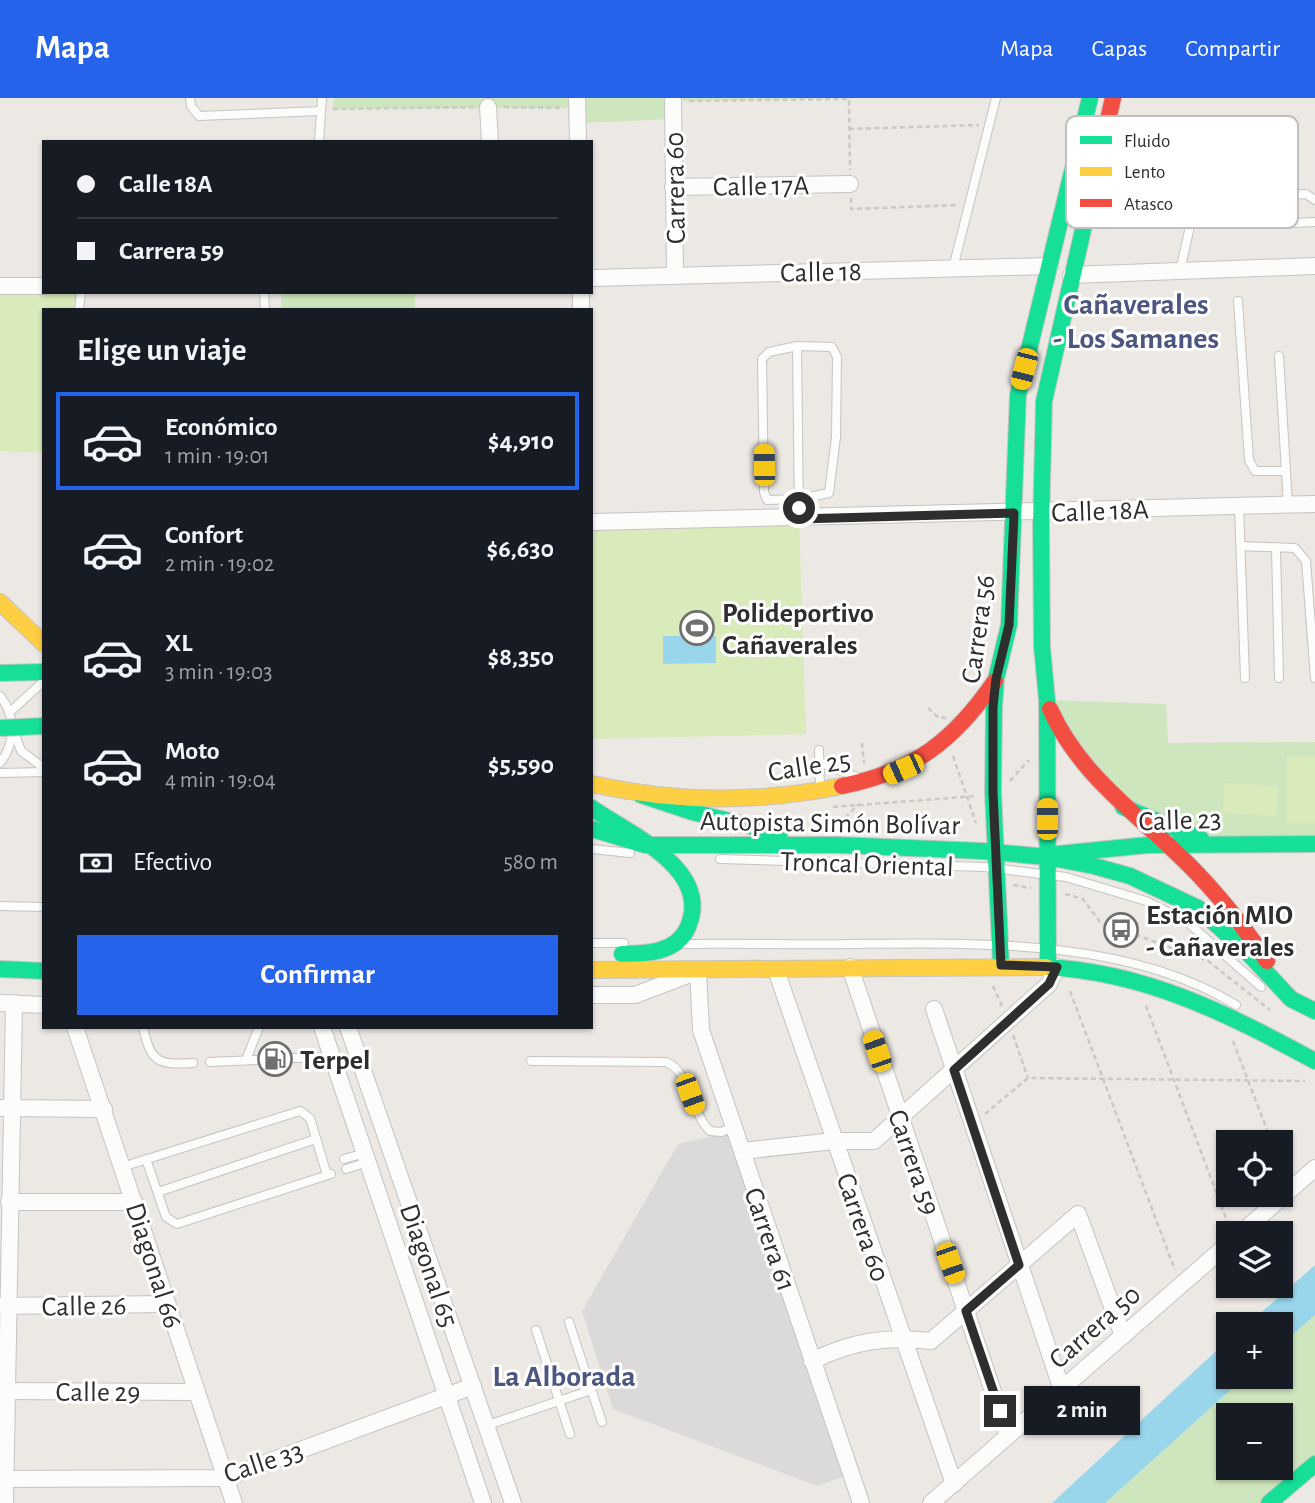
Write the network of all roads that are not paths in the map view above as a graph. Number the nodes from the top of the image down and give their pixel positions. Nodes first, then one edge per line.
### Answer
1 (190, 98) edge
2 (322, 98) edge
3 (996, 98) edge
4 (1090, 98) edge
5 (1113, 98) edge
6 (673, 101) road end
7 (577, 103) edge
8 (488, 107) road end
9 (321, 111) junction
10 (1086, 116) edge
11 (1109, 116) edge
12 (318, 140) edge
13 (490, 140) edge
14 (578, 140) edge
15 (850, 184) road end
16 (673, 187) junction
17 (1298, 195) edge
18 (1066, 199) edge
19 (1315, 200) edge
20 (1082, 228) edge
21 (1190, 228) edge
22 (1050, 266) junction
23 (1315, 266) edge
24 (953, 268) junction
25 (1180, 271) junction
26 (675, 275) junction
27 (1071, 275) junction
28 (593, 278) edge
29 (0, 286) edge
30 (42, 286) edge
31 (1238, 302) dead end
32 (797, 346) junction
33 (1279, 356) dead end
34 (1286, 471) junction
35 (799, 499) junction
36 (1315, 504) edge
37 (1288, 505) junction
38 (1239, 506) junction
39 (1041, 511) junction
40 (1014, 513) junction
41 (799, 519) junction
42 (593, 522) edge
43 (1241, 547) junction
44 (1276, 548) junction
45 (0, 602) edge
46 (42, 642) edge
47 (42, 672) edge
48 (0, 673) edge
49 (1245, 678) dead end
50 (1279, 678) dead end
51 (1315, 678) edge
52 (996, 679) junction
53 (42, 683) edge
54 (0, 696) edge
55 (1047, 700) junction
56 (12, 711) junction
57 (6, 726) edge
58 (42, 726) edge
59 (819, 750) dead end
60 (819, 762) junction
61 (0, 763) edge
62 (42, 768) edge
63 (42, 770) edge
64 (0, 773) edge
65 (870, 782) junction
66 (593, 784) edge
67 (821, 792) junction
68 (640, 795) junction
69 (1123, 807) junction
70 (593, 809) edge
71 (593, 829) edge
72 (1211, 842) junction
73 (1315, 844) edge
74 (645, 845) junction
75 (838, 845) junction
76 (1165, 845) junction
77 (593, 849) edge
78 (996, 852) junction
79 (673, 857) junction
80 (1047, 857) junction
81 (706, 858) dead end
82 (997, 876) junction
83 (1048, 883) junction
84 (0, 906) edge
85 (42, 907) edge
86 (593, 943) edge
87 (673, 944) junction
88 (1000, 944) junction
89 (1048, 949) junction
90 (593, 954) edge
91 (1001, 965) junction
92 (850, 967) junction
93 (1056, 967) junction
94 (0, 969) edge
95 (593, 970) edge
96 (776, 970) junction
97 (42, 971) edge
98 (698, 971) junction
99 (593, 995) edge
100 (1272, 996) dead end
101 (7, 1003) edge
102 (1287, 1004) junction
103 (42, 1005) edge
104 (934, 1009) dead end
105 (1246, 1011) dead end
106 (1315, 1011) edge
107 (76, 1029) edge
108 (143, 1029) edge
109 (258, 1029) edge
110 (323, 1029) edge
111 (349, 1029) edge
112 (1280, 1030) dead end
113 (1315, 1049) edge
114 (332, 1057) junction
115 (293, 1058) dead end
116 (246, 1060) junction
117 (256, 1060) dead end
118 (531, 1061) dead end
119 (1315, 1061) edge
120 (210, 1062) dead end
121 (193, 1063) dead end
122 (954, 1070) junction
123 (6, 1108) edge
124 (104, 1109) junction
125 (900, 1118) junction
126 (734, 1127) junction
127 (316, 1139) junction
128 (834, 1141) junction
129 (742, 1151) junction
130 (366, 1157) junction
131 (146, 1159) junction
132 (345, 1164) dead end
133 (122, 1167) junction
134 (1315, 1168) edge
135 (158, 1192) junction
136 (9, 1202) junction
137 (134, 1202) junction
138 (1255, 1221) edge
139 (1216, 1255) edge
140 (1019, 1265) junction
141 (167, 1304) junction
142 (4, 1306) edge
143 (966, 1311) junction
144 (569, 1322) dead end
145 (536, 1330) dead end
146 (1123, 1336) junction
147 (903, 1338) junction
148 (459, 1346) junction
149 (435, 1361) junction
150 (812, 1361) junction
151 (473, 1386) junction
152 (591, 1390) junction
153 (1062, 1390) junction
154 (3, 1391) edge
155 (197, 1392) junction
156 (447, 1395) junction
157 (559, 1401) junction
158 (602, 1422) dead end
159 (488, 1425) junction
160 (570, 1434) dead end
161 (1008, 1436) junction
162 (1315, 1464) edge
163 (225, 1478) junction
164 (3, 1479) edge
165 (954, 1484) junction
166 (5, 1503) edge
167 (234, 1503) edge
168 (483, 1503) edge
169 (513, 1503) edge
170 (861, 1503) edge
171 (932, 1503) edge
172 (1269, 1503) edge

1 - 9 lane
2 - 9 lane
3 - 24 lane
4 - 10 main road, Carrera 56
5 - 11 main road, Carrera 56
6 - 16 street, Carrera 60
7 - 14 street
8 - 13 street
9 - 12 lane
15 - 16 street, Calle 17A
16 - 26 street, Carrera 60
17 - 19 lane
18 - 22 main road, Carrera 56
20 - 27 main road, Carrera 56
21 - 25 lane
22 - 24 street, Calle 18
22 - 40 main road, Carrera 56
23 - 25 street
24 - 26 street, Calle 18
25 - 27 street
26 - 28 street, Calle 18
27 - 39 main road, Carrera 56
29 - 30 street
31 - 34 lane
32 - 35 lane
32 - 35 lane
32 - 35 lane
33 - 34 lane
34 - 37 lane
35 - 41 lane
36 - 37 street, Calle 18A
37 - 38 street, Calle 18A
38 - 39 street, Calle 18A
38 - 43 lane
39 - 40 street, Calle 18A
39 - 55 main road, Carrera 56
40 - 41 street, Calle 18A
40 - 52 main road, Carrera 56
41 - 42 street, Calle 18A
43 - 44 lane
43 - 49 lane
44 - 50 lane
44 - 51 lane
45 - 46 main road
47 - 48 main road
52 - 65 main road, Calle 25
52 - 78 main road, Carrera 56
53 - 56 lane
54 - 56 lane
55 - 69 main road, Carrera 56
55 - 80 main road, Carrera 56
56 - 57 lane
57 - 58 main road, bridge
57 - 61 lane
57 - 62 lane
59 - 60 lane
60 - 65 lane
60 - 67 lane
63 - 64 lane
65 - 67 main road, Calle 25
66 - 68 main road, Calle 25
67 - 68 main road, Calle 25
68 - 75 main road
69 - 72 main road
69 - 76 main road, Carrera 56
70 - 74 main road
71 - 74 main road, Autopista Simón Bolívar
72 - 73 main road, Calle 23
72 - 76 main road, Calle 23
74 - 75 main road, Autopista Simón Bolívar
74 - 79 main road
75 - 78 main road, Autopista Simón Bolívar
76 - 80 main road, Calle 23
76 - 102 main road, Carrera 56
77 - 79 lane
78 - 80 main road, Autopista Simón Bolívar
78 - 82 main road, Carrera 56
79 - 87 main road
80 - 83 main road, Carrera 56
80 - 102 main road, Autopista Simón Bolívar
81 - 82 lane, Troncal Oriental
82 - 83 lane, Troncal Oriental
82 - 88 main road, Carrera 56
83 - 89 main road, Carrera 56
83 - 100 lane, Troncal Oriental
84 - 85 lane
86 - 87 lane
87 - 88 lane
87 - 90 main road
88 - 89 lane
88 - 91 main road, Carrera 56
89 - 93 main road, Carrera 56
89 - 105 lane
91 - 92 main road
91 - 93 main road
92 - 96 main road
92 - 125 street, Carrera 59
93 - 119 main road
93 - 122 street
94 - 97 main road
95 - 98 main road
96 - 98 main road
96 - 128 street, Carrera 60
98 - 99 street
98 - 126 street, Carrera 61
101 - 103 street
101 - 123 street
102 - 106 main road, Autopista Simón Bolívar
104 - 122 street
107 - 124 street, Diagonal 66
108 - 121 lane
109 - 116 lane
110 - 114 street, Diagonal 65
111 - 148 street, Diagonal 65
112 - 113 lane
114 - 115 lane
114 - 130 street, Diagonal 65
116 - 117 lane
116 - 120 lane
118 - 126 lane
122 - 125 street
122 - 140 street
123 - 124 street
123 - 136 street
124 - 133 street, Diagonal 66
125 - 128 street
125 - 143 street, Carrera 59
126 - 129 street, Carrera 61
127 - 131 lane
127 - 135 lane
127 - 135 lane
128 - 129 street
128 - 147 street, Carrera 60
129 - 150 street, Carrera 61
130 - 132 lane
130 - 149 street, Diagonal 65
131 - 133 lane
131 - 135 lane
133 - 137 street, Diagonal 66
134 - 138 street
136 - 137 street
136 - 142 street
137 - 141 street, Diagonal 66
139 - 146 street, Carrera 50
140 - 143 street
140 - 146 street
140 - 153 street
141 - 142 street, Calle 26
141 - 155 street, Diagonal 66
142 - 154 street
143 - 147 street
143 - 161 street, Carrera 59
144 - 152 lane
145 - 157 lane
146 - 153 street, Carrera 50
147 - 150 street
147 - 165 street, Carrera 60
148 - 149 street
148 - 151 street, Diagonal 65
149 - 156 street, Diagonal 65
150 - 170 street, Carrera 61
151 - 156 street, Calle 33
151 - 159 street, Diagonal 65
152 - 157 lane
152 - 158 lane
153 - 161 street, Carrera 50
154 - 155 street, Calle 29
154 - 164 street
155 - 163 street, Diagonal 66
156 - 163 street, Calle 33
156 - 168 street, Diagonal 65
157 - 159 lane
157 - 160 lane
159 - 169 street, Diagonal 65
161 - 165 street, Carrera 50
162 - 172 main road
163 - 164 street, Calle 33
163 - 167 street, Diagonal 66
164 - 166 street
165 - 171 street, Carrera 50

